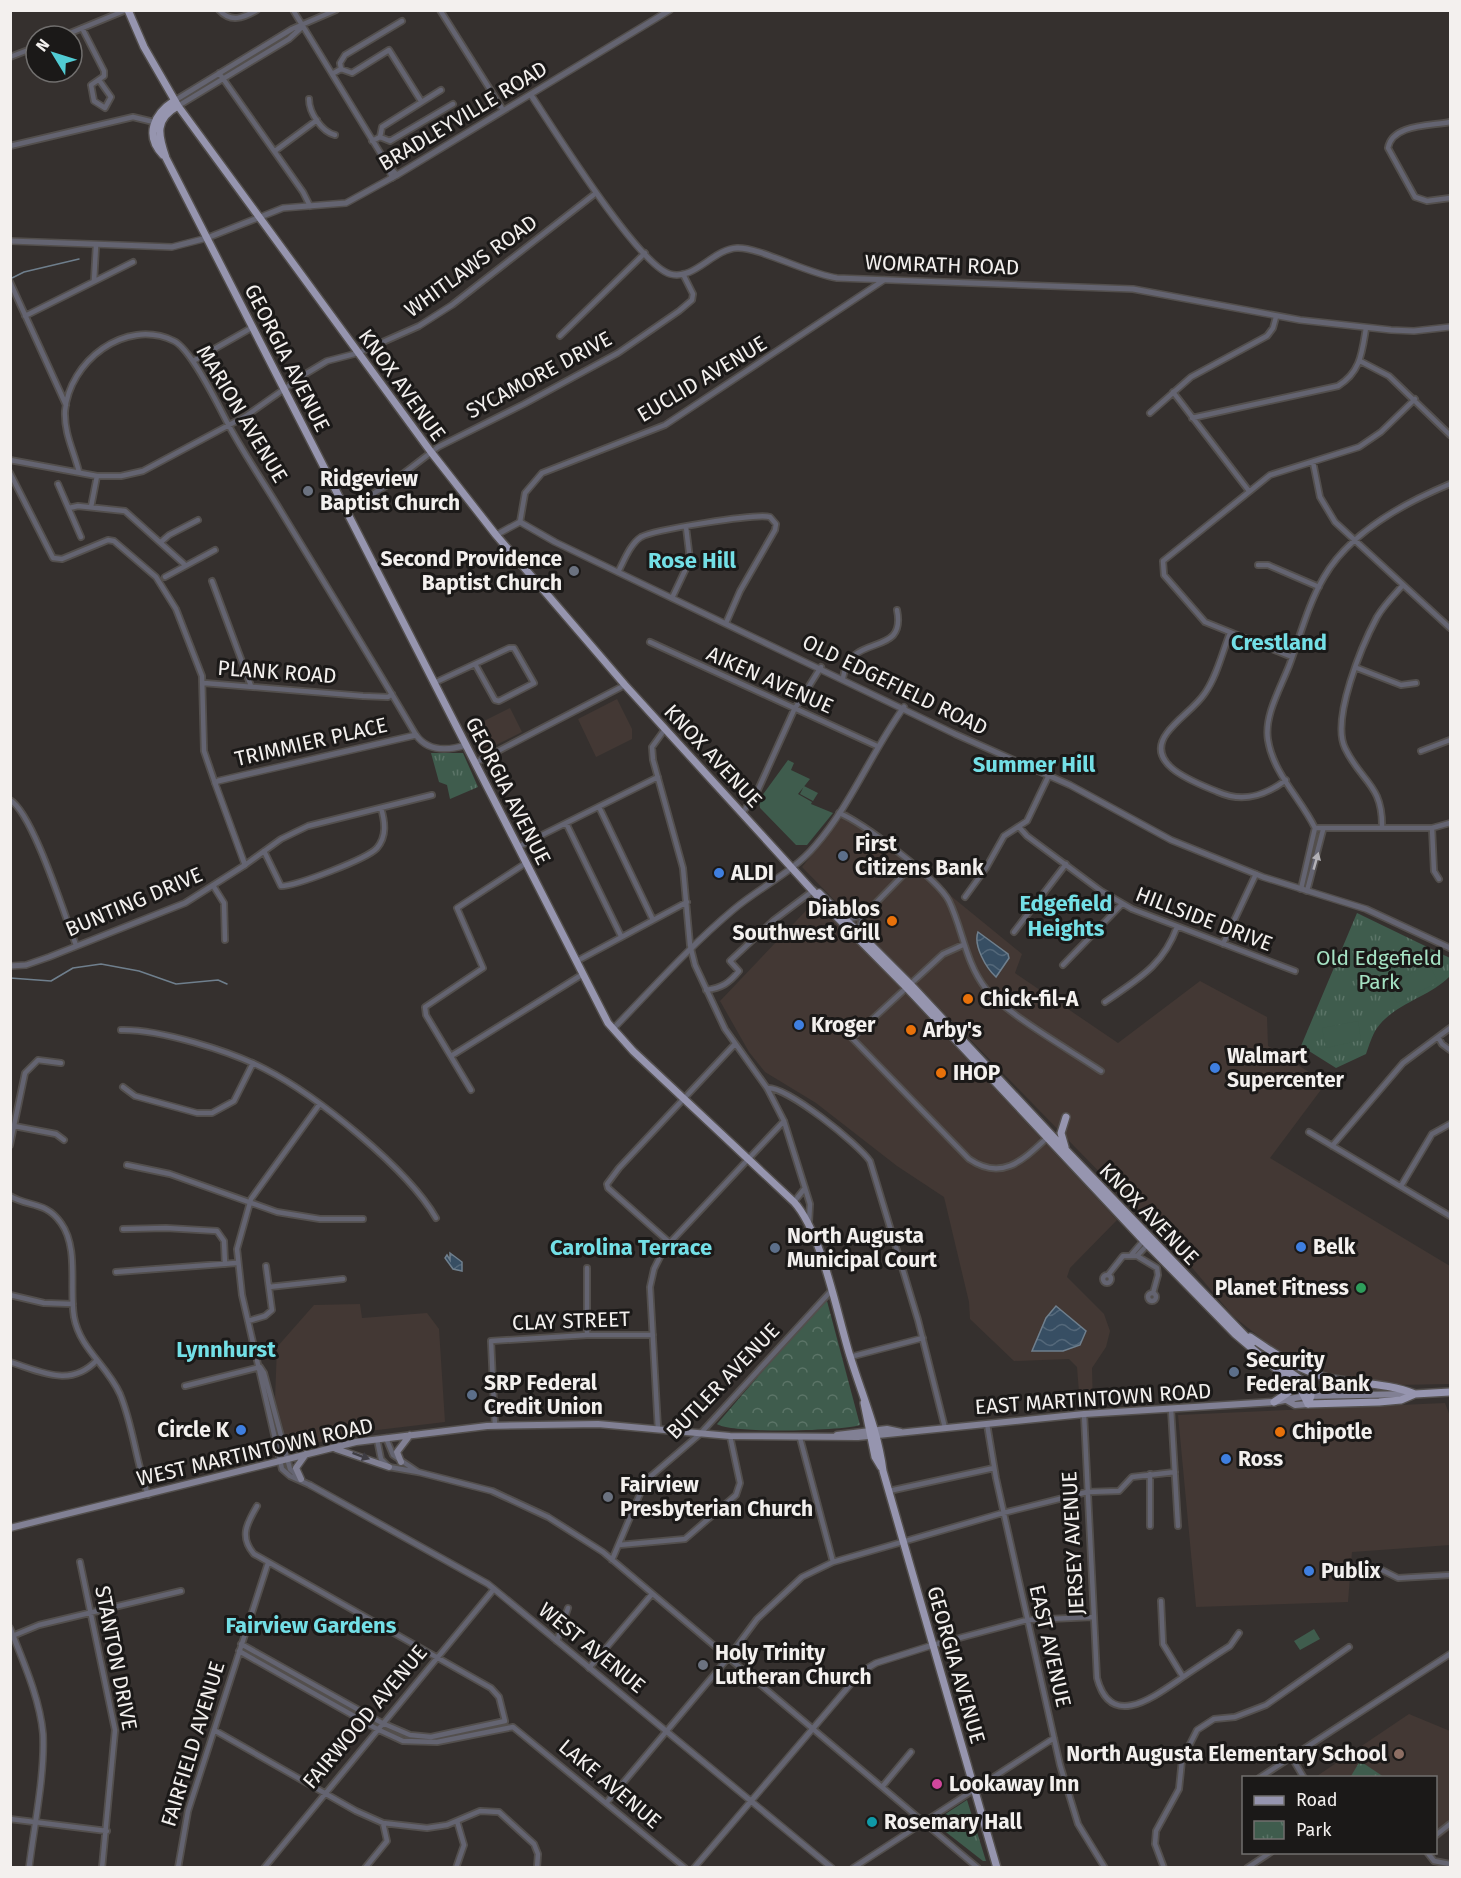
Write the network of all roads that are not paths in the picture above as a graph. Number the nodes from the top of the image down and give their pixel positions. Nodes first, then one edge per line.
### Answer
1 (127, 10) edge
2 (219, 10) edge
3 (257, 10) edge
4 (293, 10) edge
5 (336, 10) edge
6 (440, 10) edge
7 (670, 10) edge
8 (402, 21) dead end
9 (84, 27) edge
10 (302, 27) junction
11 (84, 32) edge
12 (341, 69) junction
13 (219, 73) junction
14 (332, 74) junction
15 (223, 78) junction
16 (99, 80) junction
17 (441, 90) dead end
18 (531, 95) junction
19 (309, 99) dead end
20 (421, 101) junction
21 (176, 103) junction
22 (453, 104) dead end
23 (503, 110) junction
24 (317, 120) junction
25 (154, 122) junction
26 (1450, 122) edge
27 (335, 135) dead end
28 (380, 136) junction
29 (372, 141) junction
30 (10, 146) edge
31 (275, 151) junction
32 (166, 158) junction
33 (395, 176) junction
34 (596, 193) junction
35 (1450, 198) edge
36 (310, 206) junction
37 (260, 216) junction
38 (207, 238) junction
39 (10, 242) edge
40 (96, 246) junction
41 (645, 253) junction
42 (133, 262) dead end
43 (683, 274) junction
44 (884, 280) junction
45 (94, 281) junction
46 (10, 282) edge
47 (25, 316) junction
48 (1276, 317) junction
49 (253, 327) junction
50 (1450, 327) edge
51 (1366, 328) junction
52 (560, 336) dead end
53 (358, 353) junction
54 (193, 361) junction
55 (1360, 361) junction
56 (285, 390) junction
57 (1173, 392) junction
58 (1414, 399) junction
59 (66, 405) junction
60 (1150, 413) dead end
61 (1192, 418) junction
62 (228, 426) junction
63 (1450, 435) edge
64 (431, 452) junction
65 (10, 460) edge
66 (1313, 462) junction
67 (79, 472) junction
68 (10, 473) edge
69 (97, 476) junction
70 (58, 484) dead end
71 (1450, 484) edge
72 (1249, 491) junction
73 (91, 507) junction
74 (69, 508) junction
75 (346, 511) junction
76 (198, 520) dead end
77 (520, 522) junction
78 (687, 527) junction
79 (496, 536) junction
80 (81, 537) dead end
81 (161, 542) junction
82 (1356, 542) junction
83 (214, 550) dead end
84 (184, 564) junction
85 (1258, 565) dead end
86 (618, 572) junction
87 (165, 577) dead end
88 (212, 581) dead end
89 (1403, 585) junction
90 (1319, 588) junction
91 (672, 598) junction
92 (897, 610) dead end
93 (726, 623) junction
94 (1450, 628) edge
95 (1230, 633) junction
96 (650, 642) dead end
97 (1292, 657) junction
98 (475, 664) junction
99 (821, 667) junction
100 (1357, 668) junction
101 (843, 678) junction
102 (204, 683) junction
103 (1416, 683) dead end
104 (434, 684) junction
105 (625, 685) junction
106 (251, 686) junction
107 (392, 694) junction
108 (904, 707) junction
109 (794, 710) junction
110 (665, 729) junction
111 (416, 735) junction
112 (1450, 740) edge
113 (466, 745) junction
114 (877, 746) junction
115 (1421, 751) dead end
116 (475, 763) junction
117 (1049, 775) junction
118 (658, 777) junction
119 (1286, 780) junction
120 (215, 783) junction
121 (432, 795) dead end
122 (10, 800) edge
123 (599, 807) junction
124 (381, 808) junction
125 (742, 812) junction
126 (839, 813) junction
127 (566, 823) junction
128 (1450, 823) edge
129 (1019, 827) junction
130 (1315, 828) junction
131 (1382, 828) junction
132 (1432, 828) junction
133 (1323, 830) junction
134 (518, 847) junction
135 (264, 851) junction
136 (526, 862) junction
137 (1066, 864) junction
138 (245, 865) junction
139 (913, 865) junction
140 (794, 868) junction
141 (1256, 874) junction
142 (1439, 879) dead end
143 (214, 886) junction
144 (814, 890) junction
145 (1304, 890) junction
146 (965, 897) dead end
147 (687, 902) junction
148 (1122, 904) junction
149 (864, 915) junction
150 (653, 920) junction
151 (847, 920) junction
152 (1177, 927) junction
153 (858, 931) junction
154 (1014, 932) dead end
155 (621, 936) junction
156 (225, 940) dead end
157 (1223, 944) junction
158 (76, 945) junction
159 (963, 945) junction
160 (1450, 948) edge
161 (691, 949) junction
162 (577, 961) junction
163 (1063, 965) dead end
164 (10, 966) edge
165 (1294, 971) dead end
166 (583, 974) junction
167 (909, 986) junction
168 (706, 990) junction
169 (1105, 1002) dead end
170 (1450, 1028) edge
171 (613, 1029) junction
172 (121, 1030) dead end
173 (1438, 1037) junction
174 (734, 1045) junction
175 (1450, 1050) edge
176 (451, 1056) junction
177 (61, 1063) dead end
178 (253, 1063) junction
179 (1101, 1071) dead end
180 (123, 1087) dead end
181 (767, 1088) junction
182 (471, 1090) dead end
183 (682, 1098) junction
184 (319, 1105) junction
185 (1066, 1117) dead end
186 (784, 1121) junction
187 (1450, 1124) edge
188 (14, 1126) junction
189 (1309, 1132) dead end
190 (1048, 1136) junction
191 (64, 1140) dead end
192 (10, 1145) edge
193 (1332, 1146) junction
194 (1068, 1152) junction
195 (749, 1160) junction
196 (127, 1165) dead end
197 (1401, 1186) junction
198 (805, 1188) junction
199 (10, 1196) edge
200 (250, 1201) junction
201 (794, 1202) junction
202 (1450, 1216) edge
203 (436, 1218) dead end
204 (363, 1219) dead end
205 (808, 1222) junction
206 (123, 1229) dead end
207 (1148, 1240) junction
208 (670, 1243) junction
209 (1134, 1255) junction
210 (236, 1263) junction
211 (225, 1264) junction
212 (266, 1266) dead end
213 (587, 1268) dead end
214 (116, 1272) dead end
215 (1108, 1275) dead end
216 (343, 1279) dead end
217 (269, 1287) junction
218 (831, 1292) junction
219 (1154, 1293) dead end
220 (10, 1295) edge
221 (73, 1304) junction
222 (248, 1322) junction
223 (1244, 1333) junction
224 (587, 1335) junction
225 (653, 1335) junction
226 (922, 1338) junction
227 (850, 1357) junction
228 (97, 1360) junction
229 (10, 1362) edge
230 (260, 1367) junction
231 (1286, 1377) junction
232 (185, 1386) dead end
233 (1450, 1392) edge
234 (1415, 1394) junction
235 (1308, 1399) junction
236 (1274, 1402) junction
237 (1171, 1409) junction
238 (1084, 1414) junction
239 (987, 1424) junction
240 (495, 1426) junction
241 (945, 1428) junction
242 (658, 1429) junction
243 (872, 1433) junction
244 (700, 1434) junction
245 (410, 1435) junction
246 (730, 1436) junction
247 (386, 1438) junction
248 (800, 1438) junction
249 (377, 1439) junction
250 (333, 1448) junction
251 (306, 1454) junction
252 (283, 1461) junction
253 (401, 1462) junction
254 (389, 1467) junction
255 (994, 1468) junction
256 (418, 1472) junction
257 (1175, 1472) junction
258 (1149, 1474) junction
259 (301, 1479) junction
260 (310, 1485) junction
261 (889, 1491) junction
262 (1087, 1492) junction
263 (148, 1495) junction
264 (257, 1506) dead end
265 (1004, 1513) junction
266 (1150, 1526) dead end
267 (1178, 1526) dead end
268 (10, 1528) edge
269 (904, 1542) junction
270 (619, 1545) junction
271 (612, 1560) junction
272 (80, 1562) dead end
273 (833, 1562) junction
274 (268, 1563) junction
275 (1351, 1567) dead end
276 (1450, 1575) edge
277 (494, 1589) junction
278 (181, 1591) dead end
279 (652, 1594) junction
280 (1161, 1601) dead end
281 (568, 1608) dead end
282 (91, 1612) junction
283 (1093, 1617) junction
284 (1027, 1620) junction
285 (10, 1628) edge
286 (1239, 1634) dead end
287 (12, 1637) edge
288 (557, 1641) junction
289 (241, 1644) junction
290 (933, 1645) junction
291 (1349, 1647) dead end
292 (239, 1651) junction
293 (1450, 1654) edge
294 (436, 1658) junction
295 (728, 1658) junction
296 (589, 1668) junction
297 (1183, 1677) junction
298 (505, 1721) junction
299 (382, 1723) junction
300 (513, 1727) junction
301 (812, 1728) junction
302 (377, 1729) junction
303 (214, 1730) junction
304 (667, 1731) junction
305 (1054, 1738) junction
306 (911, 1752) dead end
307 (1291, 1756) junction
308 (1262, 1776) edge
309 (1303, 1776) edge
310 (882, 1787) junction
311 (974, 1788) junction
312 (324, 1793) junction
313 (750, 1801) junction
314 (607, 1802) junction
315 (10, 1819) edge
316 (457, 1821) junction
317 (923, 1821) junction
318 (34, 1822) junction
319 (383, 1823) junction
320 (1450, 1824) edge
321 (106, 1831) junction
322 (1437, 1834) edge
323 (1268, 1854) edge
324 (1428, 1854) edge
325 (1450, 1864) edge
326 (29, 1868) edge
327 (102, 1868) edge
328 (178, 1868) edge
329 (264, 1868) edge
330 (365, 1868) edge
331 (456, 1868) edge
332 (537, 1868) edge
333 (685, 1868) edge
334 (694, 1868) edge
335 (832, 1868) edge
336 (852, 1868) edge
337 (978, 1868) edge
338 (997, 1868) edge
339 (1105, 1868) edge
340 (1164, 1868) edge
341 (1248, 1868) edge

1 - 9 street
1 - 21 main road, KNOX AVENUE
2 - 3 street
4 - 10 street
5 - 10 street
6 - 23 street
7 - 18 street, BRADLEYVILLE ROAD
8 - 12 street
10 - 13 street
10 - 14 street
10 - 15 street
11 - 16 street
12 - 14 street
12 - 20 street
13 - 15 street
13 - 21 street
14 - 29 street
15 - 21 street
15 - 31 street
16 - 16 street
17 - 20 street
18 - 23 street, BRADLEYVILLE ROAD
18 - 34 street
19 - 24 street
20 - 28 street
21 - 25 main road
21 - 32 main road, GEORGIA AVENUE
21 - 37 main road, KNOX AVENUE
22 - 28 street
23 - 33 street, BRADLEYVILLE ROAD
24 - 27 street
24 - 31 street
25 - 30 street
25 - 32 main road, GEORGIA AVENUE
26 - 35 street
28 - 29 street
29 - 33 street
31 - 36 street
32 - 38 main road, GEORGIA AVENUE
33 - 36 street, BRADLEYVILLE ROAD
34 - 41 street
34 - 53 street, WHITLAWS ROAD
36 - 37 street, BRADLEYVILLE ROAD
37 - 38 street, BRADLEYVILLE ROAD
37 - 53 main road, KNOX AVENUE
38 - 40 street, BRADLEYVILLE ROAD
38 - 49 main road, GEORGIA AVENUE
39 - 40 street, BRADLEYVILLE ROAD
40 - 45 street
41 - 43 street
41 - 52 street
42 - 45 street
43 - 44 street, WOMRATH ROAD
43 - 64 street, SYCAMORE DRIVE
44 - 48 street, WOMRATH ROAD
44 - 77 street, EUCLID AVENUE
45 - 47 street
46 - 47 street
47 - 59 street
48 - 51 street, WOMRATH ROAD
48 - 57 street
49 - 54 street
49 - 56 main road, GEORGIA AVENUE
50 - 51 street, WOMRATH ROAD
51 - 55 street
53 - 56 street, WHITLAWS ROAD
53 - 64 main road, KNOX AVENUE
54 - 59 street, MARION AVENUE
54 - 62 street, MARION AVENUE
55 - 58 street
55 - 61 street
56 - 62 street, WHITLAWS ROAD
56 - 75 main road, GEORGIA AVENUE
57 - 60 street
57 - 61 street
58 - 63 street
58 - 66 street
59 - 67 street, MARION AVENUE
61 - 72 street
62 - 69 street
62 - 107 street, MARION AVENUE
64 - 75 street, SYCAMORE DRIVE
64 - 79 main road, KNOX AVENUE
65 - 67 street
66 - 72 street
66 - 82 street
67 - 69 street
68 - 102 street, PLANK ROAD
69 - 73 street
70 - 74 street
71 - 82 street
72 - 95 street
73 - 74 street
73 - 81 street
74 - 80 street
75 - 104 main road, GEORGIA AVENUE
76 - 81 street
77 - 79 street
77 - 86 street, OLD EDGEFIELD ROAD
78 - 86 street
78 - 91 street
78 - 93 street
79 - 105 main road, KNOX AVENUE
81 - 84 street
82 - 89 street
82 - 90 street
83 - 84 street
84 - 87 street
85 - 90 street
86 - 91 street, OLD EDGEFIELD ROAD
88 - 106 street
89 - 94 street
89 - 100 street
90 - 97 street
91 - 93 street, OLD EDGEFIELD ROAD
92 - 101 street
93 - 99 street, OLD EDGEFIELD ROAD
95 - 97 street
95 - 119 street
96 - 109 street, AIKEN AVENUE
97 - 119 street
98 - 98 street
98 - 104 street
99 - 101 street, OLD EDGEFIELD ROAD
99 - 109 street
100 - 103 street
100 - 131 street
101 - 108 street, OLD EDGEFIELD ROAD
102 - 106 street, PLANK ROAD
102 - 120 street
104 - 113 main road, GEORGIA AVENUE
105 - 110 main road, KNOX AVENUE
105 - 116 street
106 - 107 street, PLANK ROAD
107 - 111 street, MARION AVENUE
108 - 114 street
108 - 117 street, OLD EDGEFIELD ROAD
109 - 114 street, AIKEN AVENUE
109 - 125 street
110 - 118 street
110 - 125 main road, KNOX AVENUE
111 - 113 street
111 - 120 street, TRIMMIER PLACE
112 - 115 street
113 - 116 main road, GEORGIA AVENUE
114 - 126 street
116 - 134 main road, GEORGIA AVENUE
117 - 129 street
117 - 141 street, OLD EDGEFIELD ROAD
118 - 123 street
118 - 147 street
119 - 130 street
120 - 138 street
121 - 124 street, BUNTING DRIVE
122 - 158 street
123 - 127 street
123 - 150 street
124 - 135 street, BUNTING DRIVE
124 - 135 street
125 - 140 main road, KNOX AVENUE
126 - 139 street
126 - 140 street
127 - 134 street
127 - 155 street
128 - 132 street
129 - 137 street, HILLSIDE DRIVE
129 - 146 street
130 - 133 street
130 - 145 street
131 - 132 street
131 - 133 street
132 - 142 street
145 -> 133 street
134 - 136 main road, GEORGIA AVENUE
135 - 138 street, BUNTING DRIVE
136 - 162 main road, GEORGIA AVENUE
136 - 176 street
137 - 148 street, HILLSIDE DRIVE
137 - 154 street
138 - 143 street, BUNTING DRIVE
139 - 149 street
139 - 159 street
140 - 144 main road, KNOX AVENUE
140 - 161 street
141 - 145 street, OLD EDGEFIELD ROAD
141 - 157 street
143 - 156 street
143 - 158 street, BUNTING DRIVE
144 - 151 main road, KNOX AVENUE
144 - 167 main road, KNOX AVENUE
144 - 168 street
145 - 160 street, OLD EDGEFIELD ROAD
147 - 150 street
147 - 161 street
148 - 152 street, HILLSIDE DRIVE
148 - 163 street
149 - 151 street
149 - 153 street
150 - 155 street
151 - 153 main road, KNOX AVENUE
152 - 157 street, HILLSIDE DRIVE
152 - 169 street
153 - 167 main road, KNOX AVENUE
155 - 162 street
157 - 165 street, HILLSIDE DRIVE
158 - 164 street, BUNTING DRIVE
159 - 167 street
159 - 179 street
161 - 168 street
161 - 171 street
162 - 166 main road, GEORGIA AVENUE
166 - 171 main road, GEORGIA AVENUE
166 - 176 street
167 - 190 main road, KNOX AVENUE
167 - 190 street
168 - 174 street
170 - 173 street
171 - 183 main road, GEORGIA AVENUE
172 - 178 street
173 - 175 street
173 - 193 street
174 - 181 street
174 - 183 street
176 - 182 street
177 - 188 street
178 - 180 street
178 - 184 street
181 - 186 street
181 - 226 street
183 - 195 main road, GEORGIA AVENUE
183 - 208 street
184 - 200 street
184 - 203 street
185 - 194 main road
186 - 195 street
186 - 198 street
187 - 197 street
188 - 191 street
188 - 192 street
189 - 193 street
190 - 194 main road, KNOX AVENUE
190 - 207 main road, KNOX AVENUE
193 - 197 street
194 - 207 main road, KNOX AVENUE
195 - 201 main road, GEORGIA AVENUE
195 - 208 street
196 - 200 street
197 - 202 street
198 - 201 street
198 - 205 street
199 - 221 street
200 - 204 street
200 - 210 street
201 - 205 main road, GEORGIA AVENUE
205 - 218 main road, GEORGIA AVENUE
206 - 211 street
207 - 209 street
207 - 223 main road, KNOX AVENUE
207 - 231 main road, KNOX AVENUE
208 - 225 street
209 - 215 street
209 - 219 street
210 - 211 street
210 - 222 street
211 - 214 street
212 - 217 street
213 - 224 street
216 - 217 street
217 - 222 street
218 - 227 main road, GEORGIA AVENUE
218 - 244 street, BUTLER AVENUE
220 - 221 street
221 - 228 street
222 - 230 street
223 - 234 main road
223 - 235 main road, KNOX AVENUE
224 - 225 street, CLAY STREET
224 - 240 street, CLAY STREET
225 - 242 street
226 - 227 street
226 - 241 street
227 - 243 main road, GEORGIA AVENUE
228 - 229 street
228 - 263 street
230 - 232 street
230 - 252 street
231 - 235 main road, KNOX AVENUE
231 - 236 main road
233 - 234 main road, EAST MARTINTOWN ROAD
234 - 235 main road, EAST MARTINTOWN ROAD
235 - 236 main road, EAST MARTINTOWN ROAD
236 - 237 main road, EAST MARTINTOWN ROAD
237 - 238 main road, EAST MARTINTOWN ROAD
237 - 257 street
238 - 239 main road, EAST MARTINTOWN ROAD
238 - 262 street, JERSEY AVENUE
239 - 241 main road, EAST MARTINTOWN ROAD
239 - 255 street, EAST AVENUE
240 - 242 main road, WEST MARTINTOWN ROAD
240 - 245 main road, WEST MARTINTOWN ROAD
241 - 243 main road, EAST MARTINTOWN ROAD
242 - 244 main road, WEST MARTINTOWN ROAD
243 - 248 main road, WEST MARTINTOWN ROAD
243 - 261 main road, GEORGIA AVENUE
244 - 246 main road, WEST MARTINTOWN ROAD
244 - 270 street, BUTLER AVENUE
245 - 247 main road, WEST MARTINTOWN ROAD
245 - 253 main road
246 - 248 main road, WEST MARTINTOWN ROAD
246 - 270 street
247 - 249 main road, WEST MARTINTOWN ROAD
247 - 253 street
248 - 273 street
249 - 250 main road, WEST MARTINTOWN ROAD
249 - 254 street
250 - 251 main road, WEST MARTINTOWN ROAD
250 -> 254 main road
251 - 252 main road, WEST MARTINTOWN ROAD
251 - 259 main road
252 - 259 street, WEST AVENUE
252 - 260 street, WEST AVENUE
252 - 263 main road, WEST MARTINTOWN ROAD
253 - 256 street
254 - 256 street
255 - 261 street
255 - 265 street, EAST AVENUE
256 - 271 street
257 - 258 street
257 - 267 street
258 - 262 street
258 - 266 street
259 - 260 street, WEST AVENUE
260 - 277 street, WEST AVENUE
261 - 269 main road, GEORGIA AVENUE
262 - 265 street
262 - 283 street, JERSEY AVENUE
263 - 268 main road, WEST MARTINTOWN ROAD
264 - 274 street
265 - 269 street
265 - 284 street, EAST AVENUE
269 - 273 street
269 - 290 main road, GEORGIA AVENUE
270 - 271 street, BUTLER AVENUE
271 - 279 street
272 - 282 street, STANTON DRIVE
273 - 295 street
274 - 289 street, FAIRFIELD AVENUE
274 - 294 street
275 - 276 street
277 - 288 street, WEST AVENUE
277 - 294 street, FAIRWOOD AVENUE
278 - 282 street
279 - 295 street
279 - 296 street
280 - 297 street
281 - 288 street
282 - 287 street
282 - 321 street, STANTON DRIVE
283 - 284 street
283 - 297 street, JERSEY AVENUE
284 - 290 street
284 - 305 street, EAST AVENUE
285 - 287 street
286 - 297 street
287 - 318 street
288 - 296 street, WEST AVENUE
289 - 292 street, FAIRFIELD AVENUE
289 - 299 street
290 - 301 street
290 - 311 main road, GEORGIA AVENUE
291 - 340 street
292 - 302 street
292 - 303 street, FAIRFIELD AVENUE
293 - 307 street
294 - 298 street
294 - 299 street, FAIRWOOD AVENUE
295 - 301 street
295 - 304 street
296 - 304 street, WEST AVENUE
298 - 299 street
298 - 300 street, LAKE AVENUE
299 - 302 street, FAIRWOOD AVENUE
300 - 302 street
300 - 314 street, LAKE AVENUE
301 - 310 street
301 - 313 street
302 - 312 street, FAIRWOOD AVENUE
303 - 312 street
303 - 328 street, FAIRFIELD AVENUE
304 - 313 street, WEST AVENUE
304 - 314 street
305 - 311 street
305 - 339 street, EAST AVENUE
306 - 310 street
307 - 308 street
307 - 309 street
310 - 317 street
311 - 317 street
311 - 338 main road, GEORGIA AVENUE
312 - 319 street
312 - 329 street, FAIRWOOD AVENUE
313 - 334 street
313 - 335 street, WEST AVENUE
314 - 333 street, LAKE AVENUE
315 - 318 street
316 - 319 street
316 - 331 street
316 - 332 street
317 - 336 street
317 - 337 street
318 - 321 street
318 - 326 street
319 - 330 street
320 - 322 street
321 - 327 street, STANTON DRIVE
323 - 341 street
324 - 325 street

